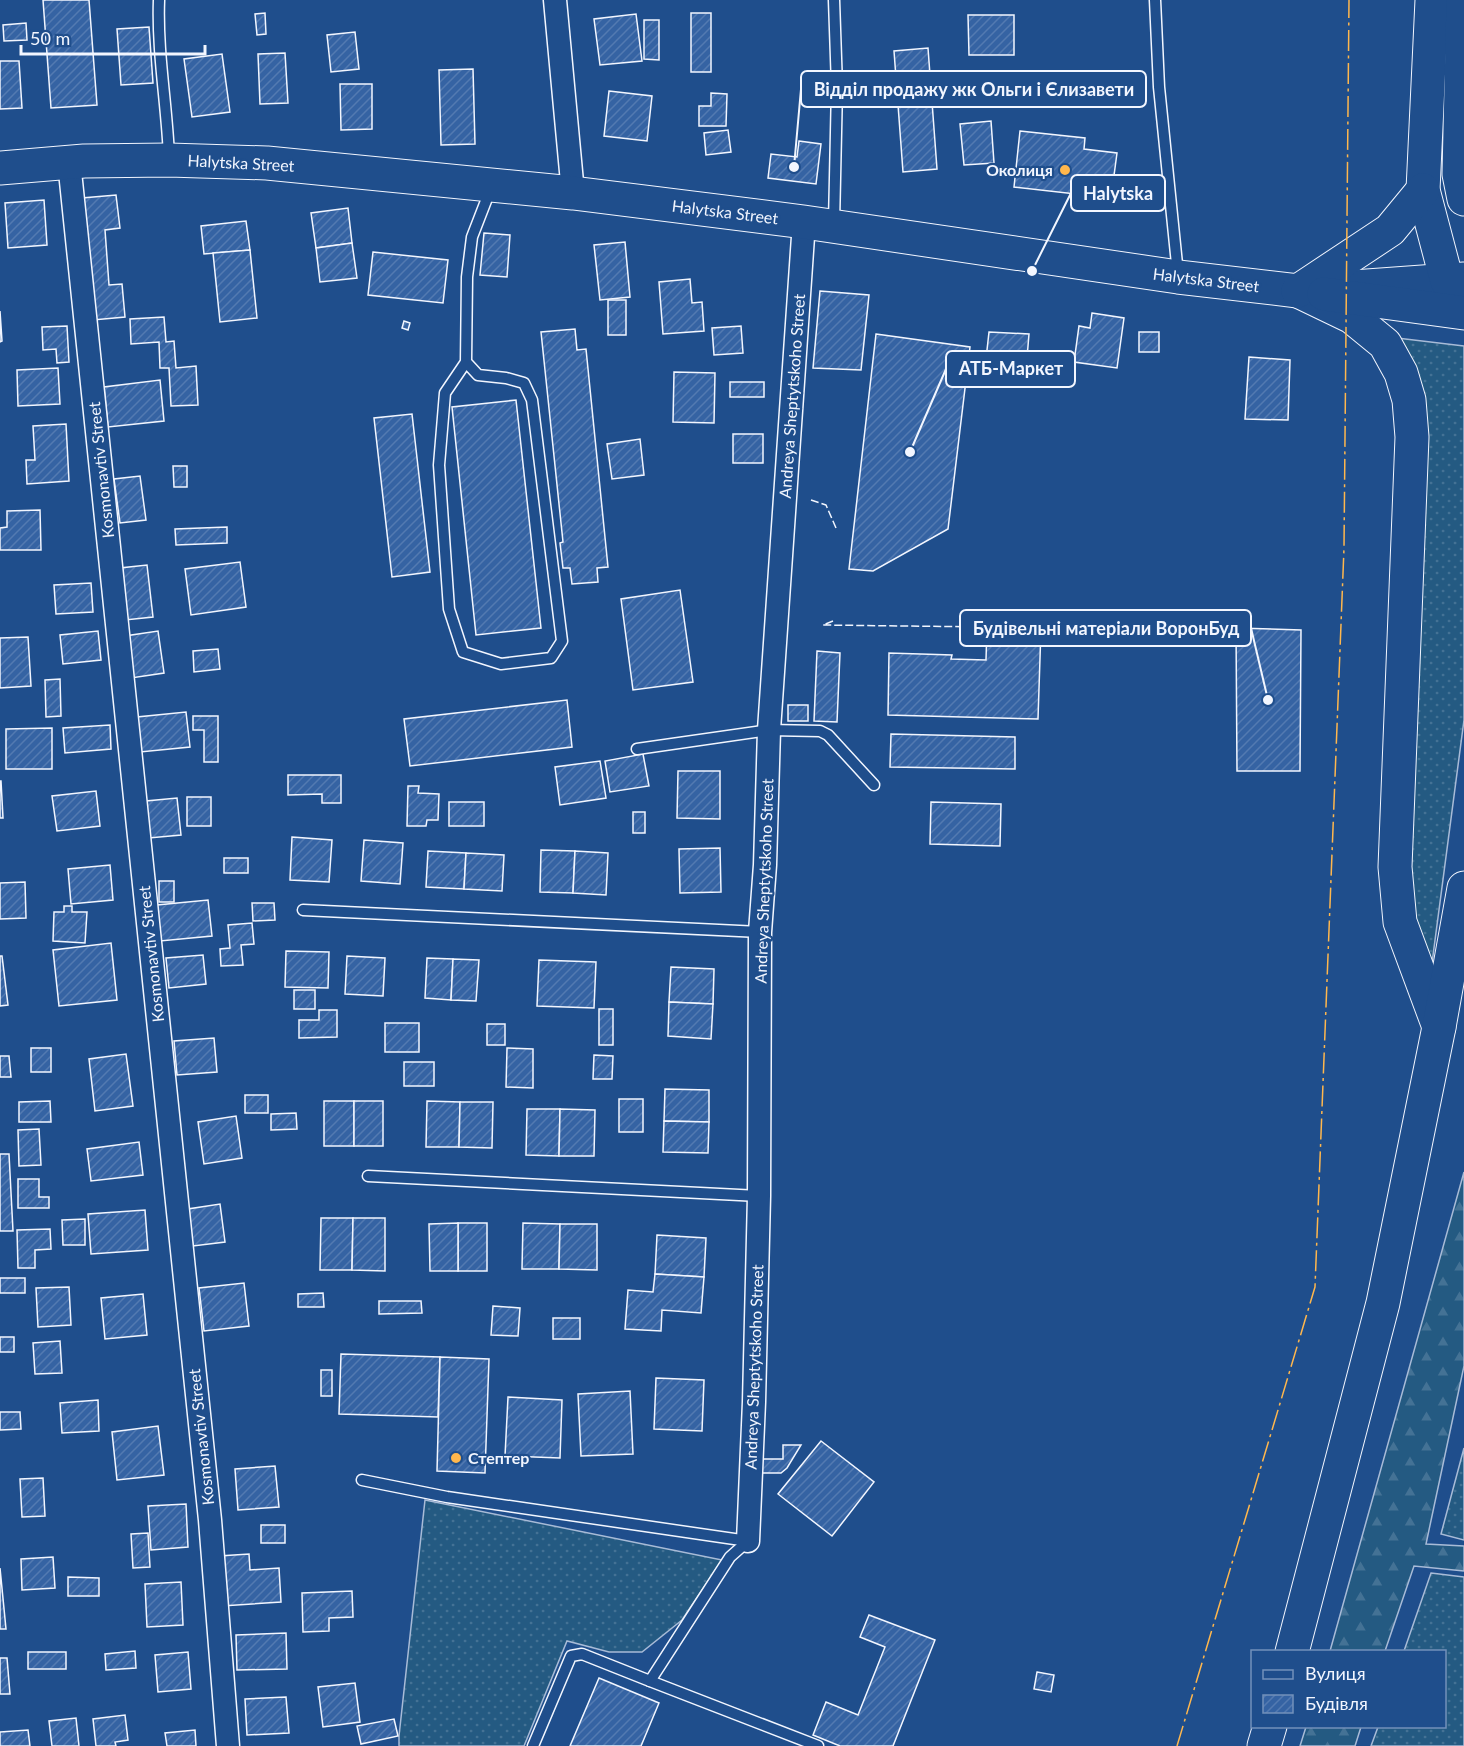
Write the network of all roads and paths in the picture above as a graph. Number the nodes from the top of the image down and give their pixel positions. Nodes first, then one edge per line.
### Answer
1 (159, 0) edge
2 (555, 0) edge
3 (834, 0) edge
4 (1155, 0) edge
5 (1432, 0) edge
6 (1463, 0) edge
7 (169, 160) junction
8 (69, 162) junction
9 (0, 168) edge
10 (493, 185) junction
11 (1423, 190) junction
12 (573, 193) junction
13 (1464, 200) edge
14 (819, 224) junction
15 (1178, 277) junction
16 (1458, 284) edge
17 (1298, 291) junction
18 (1464, 313) edge
19 (466, 362) junction
20 (769, 730) junction
21 (637, 748) dead end
22 (874, 785) dead end
23 (1464, 888) edge
24 (303, 910) dead end
25 (760, 932) junction
26 (1439, 1027) junction
27 (368, 1176) dead end
28 (759, 1196) junction
29 (362, 1480) dead end
30 (748, 1541) junction
31 (1293, 1650) edge
32 (650, 1681) junction
33 (1269, 1728) edge
34 (228, 1746) edge
35 (532, 1746) edge
36 (818, 1746) edge
37 (1264, 1746) edge

1 - 7 lane
2 - 12 street
3 - 14 lane
4 - 15 lane
5 - 11 main road
6 - 13 main road
7 - 8 main road, Halytska Street
7 - 10 main road, Halytska Street
8 - 9 main road, Halytska Street
8 - 34 street, Kosmonavtiv Street
10 - 12 main road, Halytska Street
10 - 19 lane
11 - 16 main road
11 - 17 main road
12 - 14 main road, Halytska Street
14 - 15 main road, Halytska Street
14 - 20 street, Andreya Sheptytskoho Street
15 - 17 main road, Halytska Street
16 - 17 main road, Halytska Street
17 - 18 main road
17 - 26 main road
19 - 19 lane
20 - 21 lane
20 - 22 lane
20 - 25 street, Andreya Sheptytskoho Street
23 - 26 main road
24 - 25 lane
25 - 28 street, Andreya Sheptytskoho Street
26 - 31 main road
27 - 28 lane
28 - 30 street, Andreya Sheptytskoho Street
29 - 30 lane
30 - 32 lane
32 - 35 lane
32 - 36 lane
33 - 37 main road

